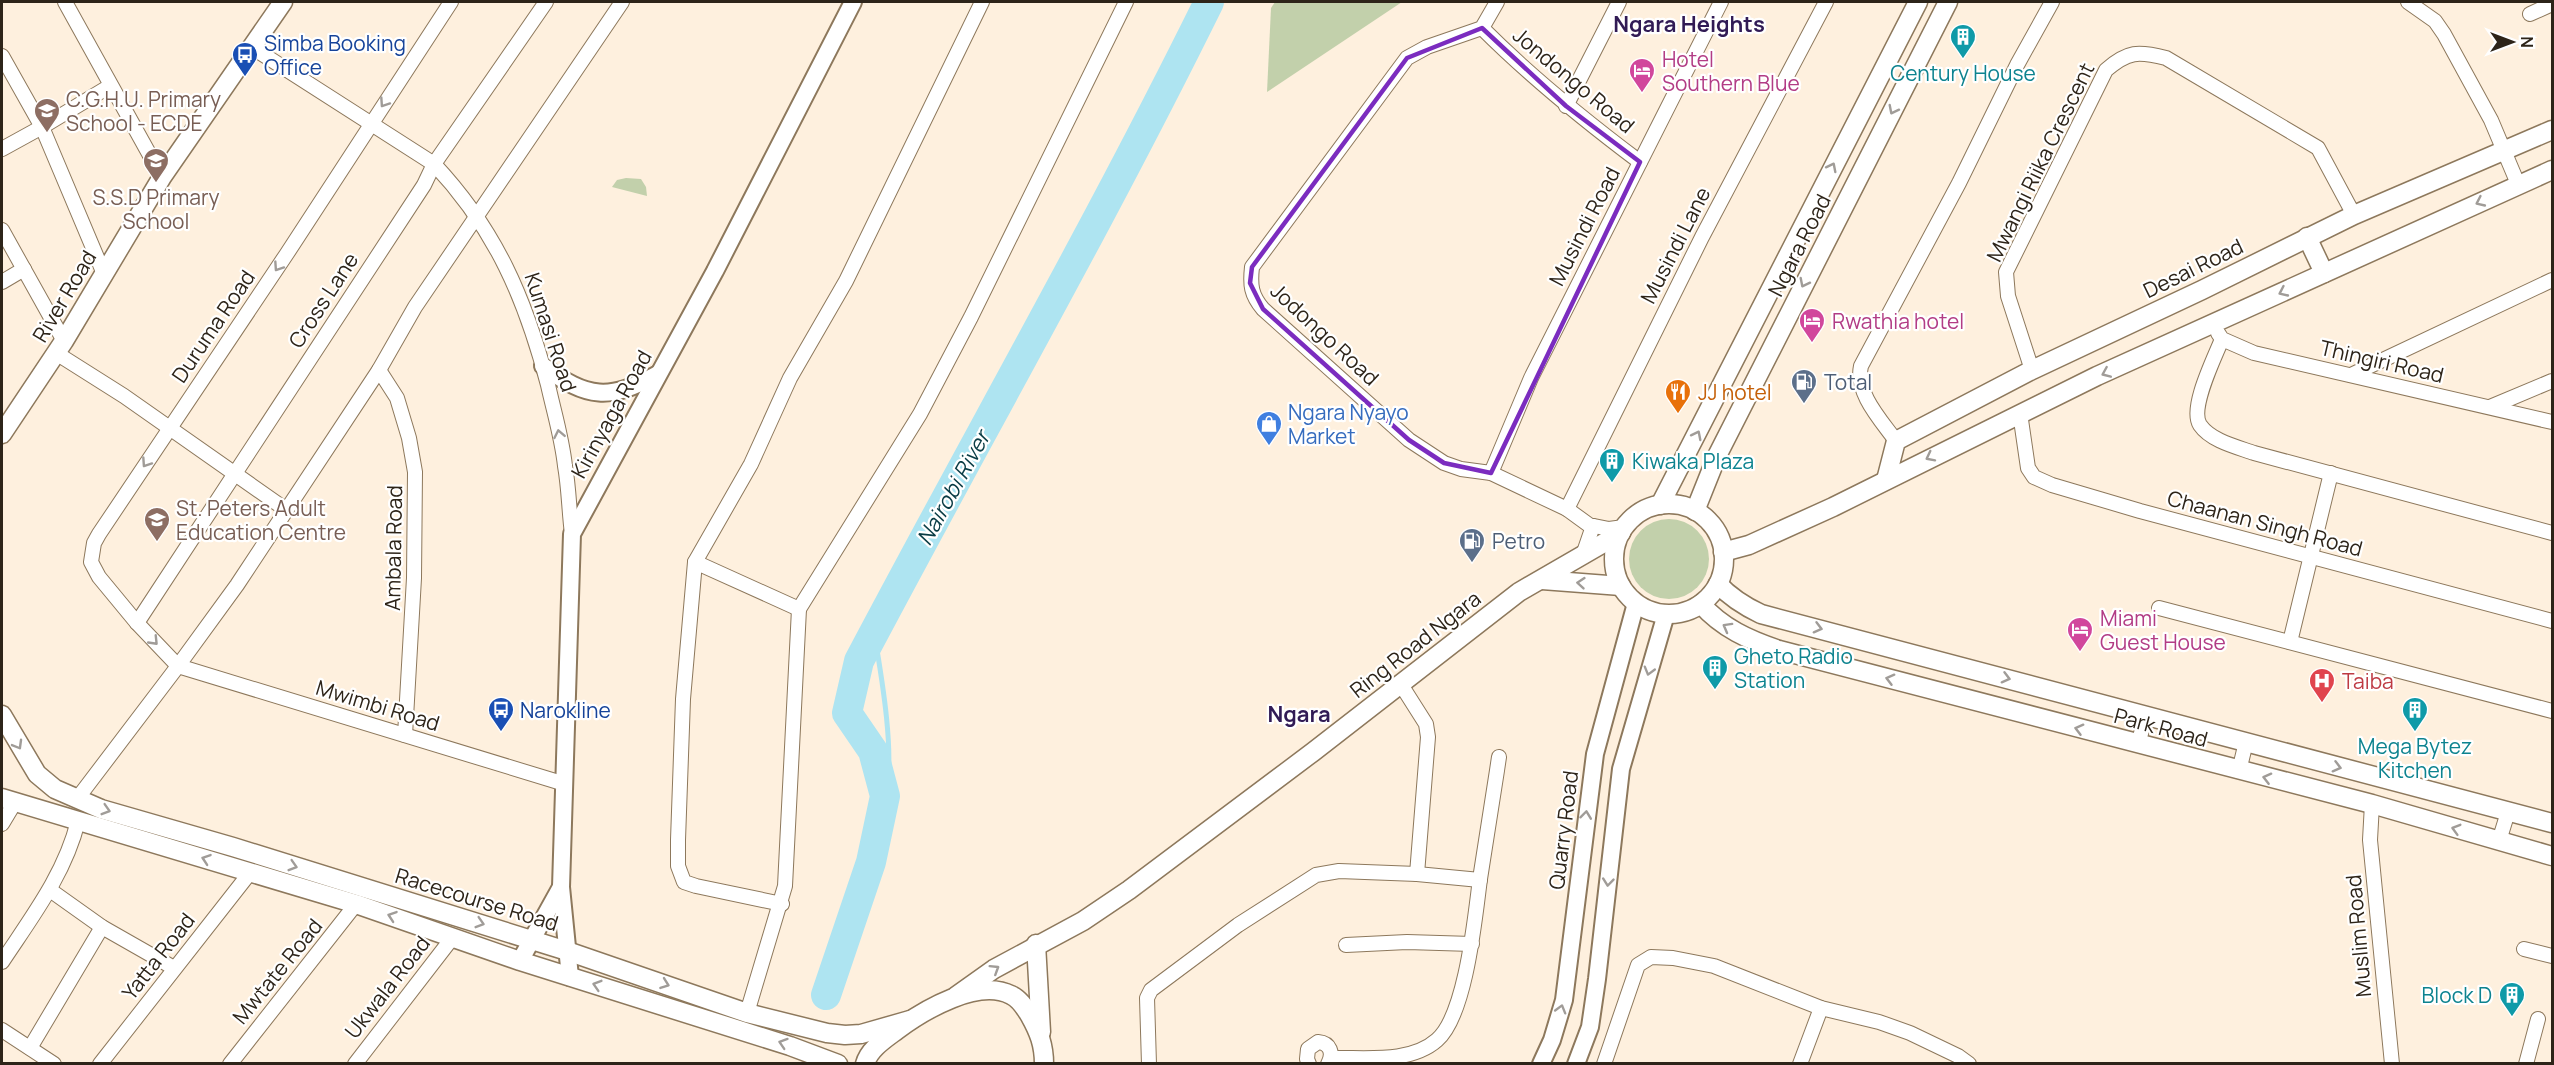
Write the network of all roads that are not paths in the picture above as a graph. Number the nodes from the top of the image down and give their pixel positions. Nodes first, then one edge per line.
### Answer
1 (65, 2) edge
2 (283, 2) edge
3 (451, 2) edge
4 (546, 2) edge
5 (622, 2) edge
6 (853, 2) edge
7 (982, 2) edge
8 (1126, 2) edge
9 (1497, 2) edge
10 (1619, 2) edge
11 (1721, 2) edge
12 (1826, 2) edge
13 (1918, 2) edge
14 (1948, 2) edge
15 (2052, 2) edge
16 (2408, 2) edge
17 (2553, 4) edge
18 (2530, 14) dead end
19 (1482, 28) junction
20 (1894, 47) junction
21 (253, 48) junction
22 (2, 56) edge
23 (1920, 58) junction
24 (110, 86) junction
25 (1566, 106) junction
26 (370, 123) junction
27 (42, 127) junction
28 (2553, 130) edge
29 (2, 149) edge
30 (2506, 151) junction
31 (1640, 162) junction
32 (434, 164) junction
33 (2553, 170) edge
34 (162, 177) junction
35 (2518, 184) junction
36 (2354, 215) junction
37 (478, 217) junction
38 (2, 230) edge
39 (2307, 237) junction
40 (24, 269) junction
41 (2324, 273) junction
42 (104, 274) junction
43 (2553, 279) edge
44 (2, 282) edge
45 (2217, 332) junction
46 (61, 347) junction
47 (543, 366) junction
48 (379, 370) junction
49 (2032, 370) junction
50 (658, 374) junction
51 (2351, 375) junction
52 (2553, 381) edge
53 (2490, 407) junction
54 (2020, 413) junction
55 (2553, 422) edge
56 (169, 428) junction
57 (2, 434) edge
58 (1896, 441) junction
59 (234, 472) junction
60 (1491, 473) junction
61 (2331, 474) junction
62 (1886, 480) junction
63 (1660, 505) junction
64 (285, 509) junction
65 (1567, 509) junction
66 (1695, 511) junction
67 (1593, 526) junction
68 (1623, 530) junction
69 (2553, 533) edge
70 (572, 534) junction
71 (1724, 552) junction
72 (1583, 555) junction
73 (2309, 556) junction
74 (695, 562) junction
75 (1542, 580) junction
76 (1718, 584) junction
77 (1621, 586) junction
78 (1636, 603) junction
79 (1701, 604) junction
80 (2159, 608) dead end
81 (799, 609) junction
82 (1665, 615) junction
83 (2553, 621) edge
84 (137, 623) junction
85 (2290, 642) junction
86 (178, 666) junction
87 (1400, 683) junction
88 (2553, 711) edge
89 (2, 715) edge
90 (2146, 716) junction
91 (405, 735) junction
92 (2246, 742) junction
93 (2138, 744) junction
94 (1498, 757) dead end
95 (2239, 771) junction
96 (566, 784) junction
97 (77, 799) junction
98 (8, 801) edge
99 (2372, 804) junction
100 (2508, 812) junction
101 (78, 821) junction
102 (2, 824) edge
103 (2553, 824) edge
104 (2499, 841) junction
105 (2553, 856) edge
106 (249, 874) junction
107 (1417, 874) junction
108 (1480, 880) junction
109 (561, 887) junction
110 (50, 890) junction
111 (356, 904) junction
112 (782, 904) junction
113 (102, 927) junction
114 (453, 937) junction
115 (532, 940) junction
116 (1036, 944) junction
117 (1472, 944) junction
118 (1346, 945) dead end
119 (2524, 949) dead end
120 (567, 951) junction
121 (2553, 956) edge
122 (520, 961) junction
123 (2, 962) edge
124 (174, 968) junction
125 (570, 977) junction
126 (956, 996) junction
127 (1821, 1008) junction
128 (747, 1013) junction
129 (2538, 1019) dead end
130 (910, 1020) junction
131 (2, 1030) edge
132 (1041, 1034) junction
133 (30, 1048) junction
134 (1330, 1061) edge
135 (54, 1064) edge
136 (100, 1064) edge
137 (230, 1064) edge
138 (355, 1064) edge
139 (838, 1064) edge
140 (865, 1064) edge
141 (1044, 1064) edge
142 (1149, 1064) edge
143 (1309, 1064) edge
144 (1541, 1064) edge
145 (1576, 1064) edge
146 (1604, 1064) edge
147 (1800, 1064) edge
148 (1969, 1064) edge
149 (2392, 1064) edge
150 (2526, 1064) edge

1 - 24 street
2 - 21 main road, River Road
3 -> 26 street, Duruma Road
4 - 32 street, Cross Lane
5 - 37 street
6 - 50 street, Kirinyaga Road
7 - 74 street
8 - 81 street
9 - 19 street
10 - 25 street
11 - 31 street, Musindi Road
12 - 65 street, Musindi Lane
13 - 20 main road, Ngara Road
14 - 23 main road, Ngara Road
15 - 58 street
16 - 30 street
17 - 18 street
19 - 25 street, Jondongo Road
19 - 60 street, Jodongo Road
20 - 23 main road
63 -> 20 main road, Ngara Road
21 - 26 street, Kumasi Road
21 - 34 main road, River Road
22 - 27 street
23 -> 66 main road, Ngara Road
24 - 27 street
24 - 34 street
25 - 31 street, Jondongo Road
26 - 32 street, Kumasi Road
26 -> 56 street, Duruma Road
27 - 29 street
27 - 42 street
28 - 30 main road, Desai Road
30 - 35 street
30 - 36 main road, Desai Road
31 - 60 street, Musindi Road
32 - 37 street, Kumasi Road
32 - 59 street, Cross Lane
33 - 35 main road
34 - 42 main road, River Road
35 -> 41 main road
36 - 39 main road, Desai Road
36 - 49 street, Mwangi Riika Crescent
37 - 47 street, Kumasi Road
37 - 48 street
38 - 40 street
39 - 41 main road
39 - 49 main road, Desai Road
40 - 44 street
40 - 46 street
41 -> 45 main road
42 - 46 main road, River Road
43 - 51 street
45 - 51 street, Thingiri Road
45 -> 54 main road
45 - 61 street
46 - 56 street
46 - 57 main road, River Road
47 - 50 street
70 -> 47 street, Kumasi Road
48 - 64 street
48 - 91 street, Ambala Road
49 - 58 main road, Desai Road
50 - 70 street, Kirinyaga Road
51 - 53 street, Thingiri Road
52 - 53 street
53 - 55 street, Thingiri Road
54 -> 62 main road
54 - 73 street, Chaanan Singh Road
56 - 59 street
56 -> 84 street, Duruma Road
58 - 62 main road
59 - 64 street
59 - 84 street, Cross Lane
60 - 65 street, Jodongo Road
61 - 69 street
61 - 73 street
62 - 71 main road
63 - 66 main road
63 - 68 main road
64 - 86 street
65 - 67 street, Jodongo Road
66 - 71 main road
67 - 68 street
67 - 72 street
68 - 72 main road, Ring Road Ngara
68 - 77 main road
70 - 96 street, Kirinyaga Road
71 - 76 main road
72 - 75 main road, Ring Road Ngara
73 - 83 street, Chaanan Singh Road
73 - 85 street
74 - 81 street
74 - 112 street
77 -> 75 main road
75 - 87 main road, Ring Road Ngara
76 - 79 main road
76 -> 90 main road, Park Road
77 - 78 main road
78 - 82 main road
144 -> 78 street, Quarry Road
79 - 82 main road
93 -> 79 main road, Park Road
80 - 85 street
81 - 112 street
82 -> 145 street
84 -> 86 street, Duruma Road
85 - 88 street
86 - 91 street, Mwimbi Road
86 - 97 street
87 - 107 street
87 - 116 main road, Ring Road Ngara
89 -> 97 main road, Racecourse Road
90 - 92 main road, Park Road
90 - 93 street
91 - 96 street, Mwimbi Road
92 - 95 street
92 -> 100 main road, Park Road
93 - 95 main road, Park Road
94 - 108 street
99 -> 95 main road, Park Road
96 - 109 street, Kirinyaga Road
97 -> 115 main road, Racecourse Road
98 - 101 main road, Racecourse Road
98 - 102 street
104 -> 99 main road, Park Road
99 - 149 street, Muslim Road
100 - 103 main road, Park Road
100 - 104 street
106 -> 101 main road, Racecourse Road
101 - 110 street
104 - 105 main road, Park Road
106 - 111 main road, Racecourse Road
106 - 124 street, Yatta Road
107 - 108 street
107 - 142 street
108 - 117 street
109 - 115 street
109 - 120 street, Kirinyaga Road
110 - 113 street
110 - 123 street
114 -> 111 main road, Racecourse Road
111 - 137 street, Mwtate Road
112 - 128 street
113 - 124 street
113 - 133 street
114 - 122 main road, Racecourse Road
114 - 138 street, Ukwala Road
115 - 120 main road, Racecourse Road
115 - 122 street
126 -> 116 main road, Ring Road Ngara
116 - 132 main road
117 - 118 street
117 - 134 street
119 - 121 street
120 - 125 street, Kirinyaga Road
120 -> 128 main road, Racecourse Road
122 - 125 main road, Racecourse Road
124 - 136 street, Yatta Road
139 -> 125 main road, Racecourse Road
126 - 130 main road
126 - 132 main road
127 - 146 street
127 - 147 street
127 - 148 street
128 - 130 main road, Racecourse Road
129 - 150 street
130 - 140 main road
131 - 133 street
132 - 141 main road
133 - 135 street
134 - 143 street

